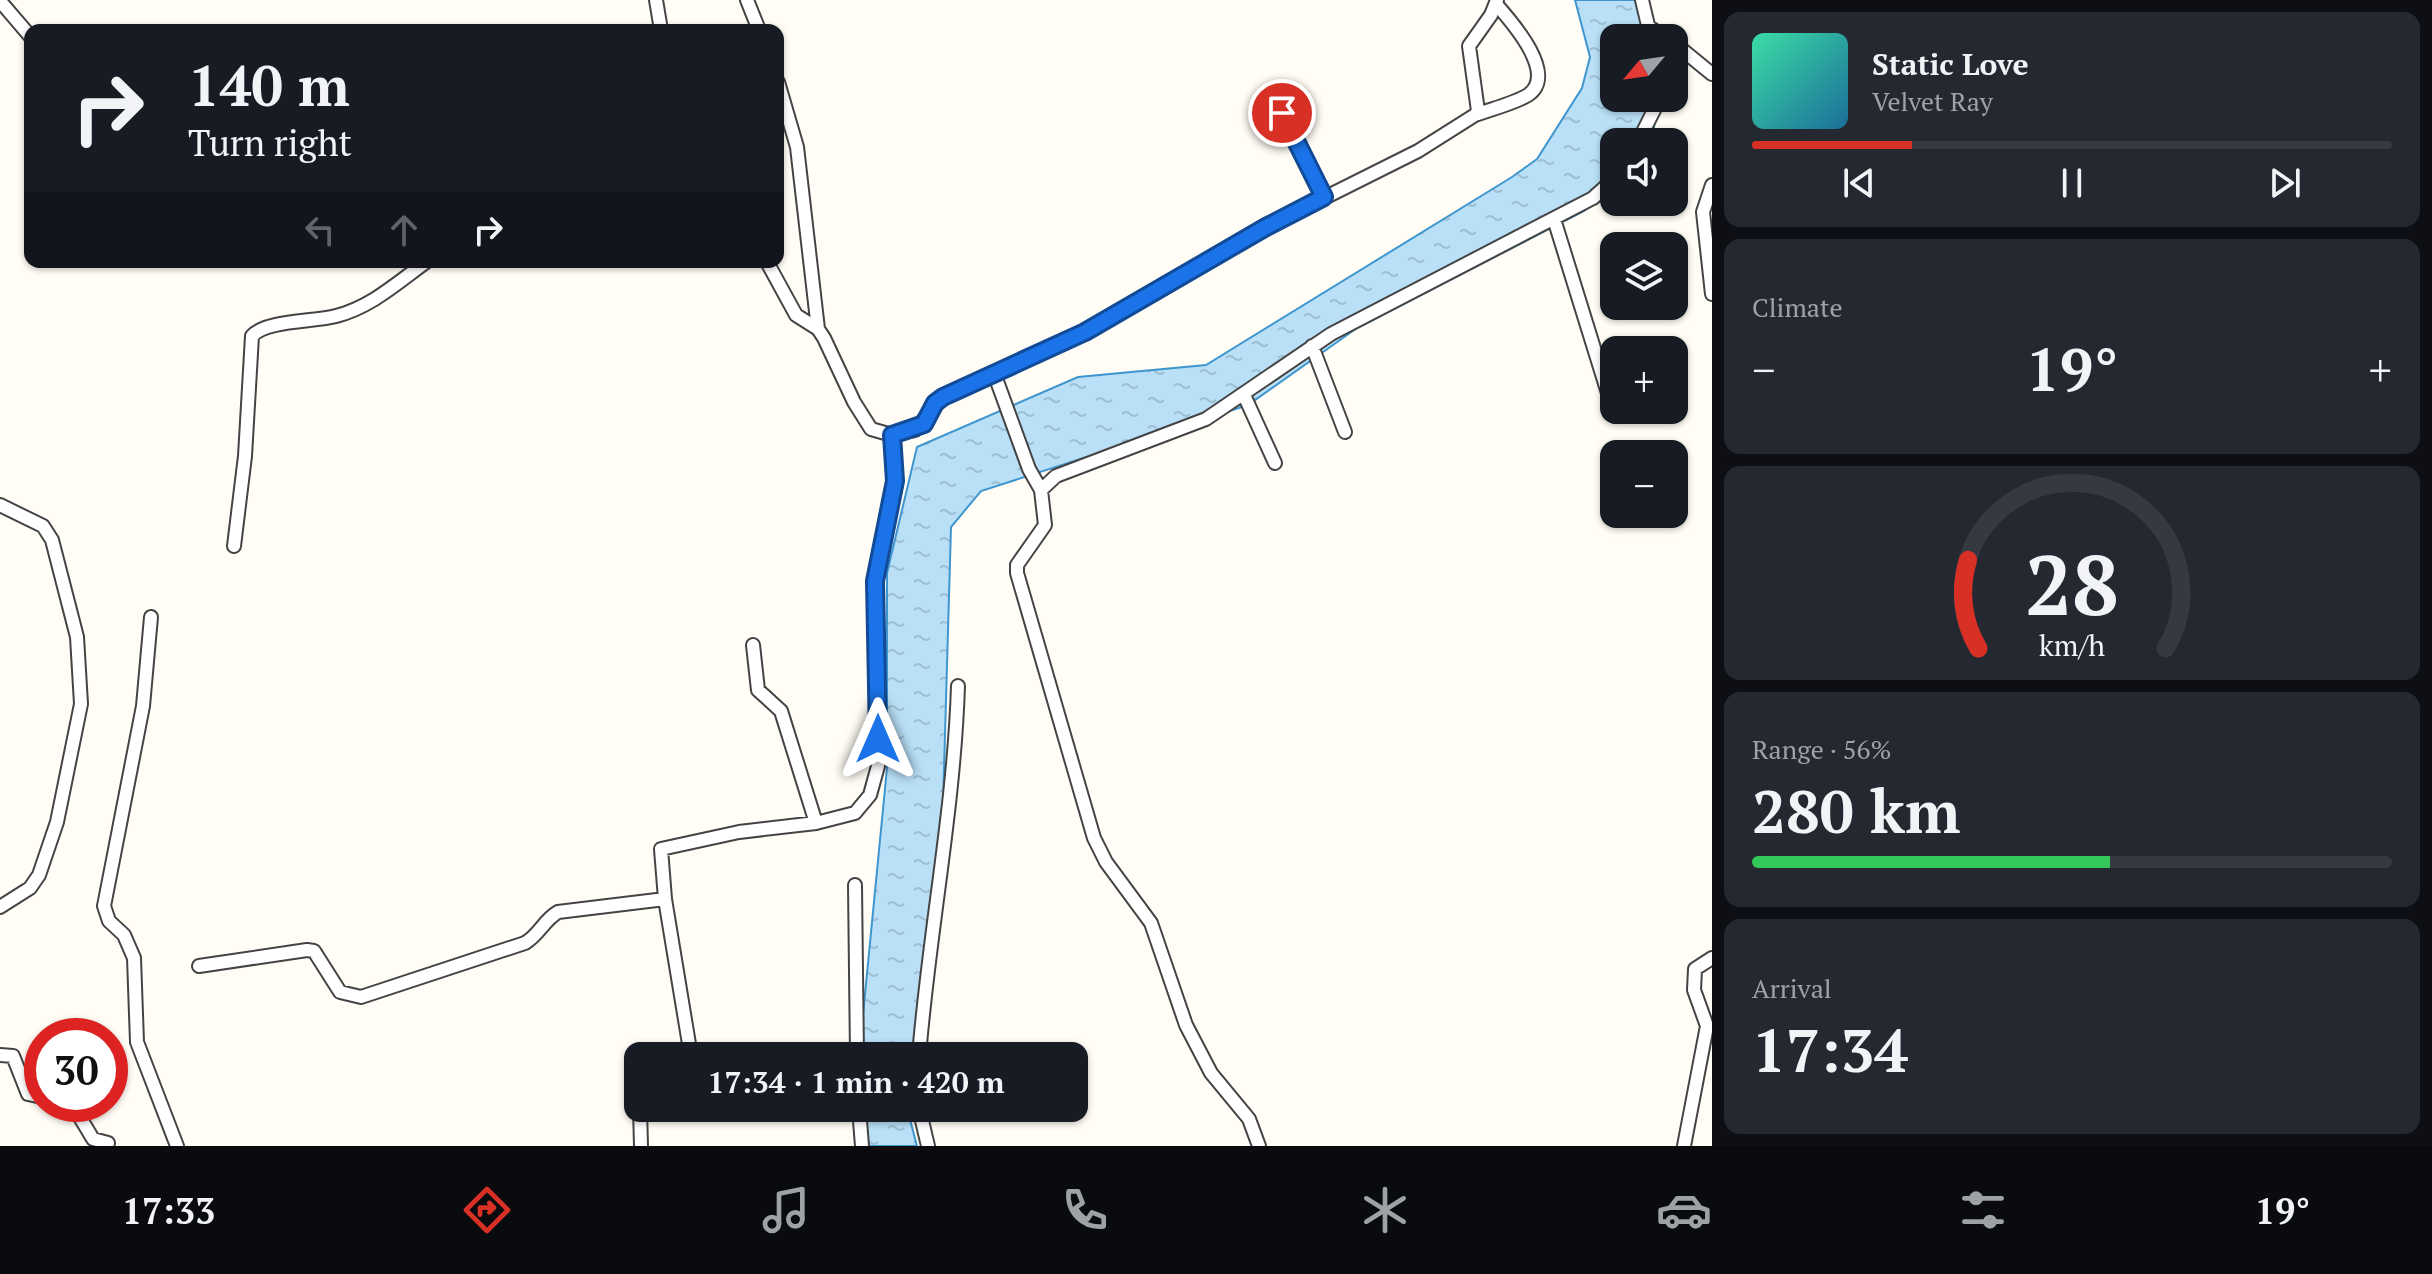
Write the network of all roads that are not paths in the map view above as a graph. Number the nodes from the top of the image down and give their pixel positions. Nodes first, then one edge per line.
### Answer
1 (656, 0) edge
2 (747, 0) edge
3 (1642, 0) edge
4 (0, 1) edge
5 (1496, 2) edge
6 (660, 24) edge
7 (757, 24) edge
8 (1648, 24) edge
9 (24, 29) edge
10 (1688, 54) edge
11 (1712, 74) edge
12 (784, 103) edge
13 (1282, 113) dead end
14 (1475, 115) junction
15 (1712, 185) edge
16 (1600, 192) edge
17 (1324, 197) junction
18 (1554, 219) junction
19 (418, 268) edge
20 (770, 268) edge
21 (1712, 294) edge
22 (818, 329) junction
23 (1312, 346) junction
24 (1600, 368) edge
25 (994, 373) junction
26 (1244, 395) junction
27 (1345, 432) dead end
28 (892, 435) junction
29 (1275, 463) dead end
30 (1041, 490) junction
31 (0, 505) edge
32 (234, 546) dead end
33 (151, 617) dead end
34 (753, 645) dead end
35 (958, 686) dead end
36 (816, 823) junction
37 (855, 885) dead end
38 (665, 899) junction
39 (0, 907) edge
40 (1712, 958) edge
41 (199, 966) dead end
42 (689, 1042) edge
43 (857, 1042) edge
44 (920, 1042) edge
45 (0, 1055) edge
46 (24, 1084) edge
47 (83, 1122) edge
48 (640, 1122) edge
49 (860, 1122) edge
50 (922, 1122) edge
51 (108, 1143) dead end
52 (177, 1146) edge
53 (641, 1146) edge
54 (862, 1146) edge
55 (928, 1146) edge
56 (1259, 1146) edge
57 (1684, 1146) edge

1 - 6 street
2 - 7 street
3 - 8 street
4 - 9 street
5 - 14 street
5 - 14 street
10 - 11 street
12 - 22 street
13 - 17 lane
14 - 17 street
15 - 21 street
16 - 18 street
17 - 25 street
18 - 23 street
18 - 24 street
19 - 32 street
20 - 22 street
22 - 28 street
23 - 26 street
23 - 27 street
25 - 28 street
25 - 30 street
26 - 29 street
26 - 30 street
28 - 36 street
30 - 56 street
31 - 39 street
33 - 52 street
34 - 36 street
35 - 44 street
36 - 38 street
37 - 43 street
38 - 41 street
38 - 42 street
40 - 57 street
45 - 46 street
47 - 51 street
48 - 53 street
49 - 54 street
50 - 55 street

